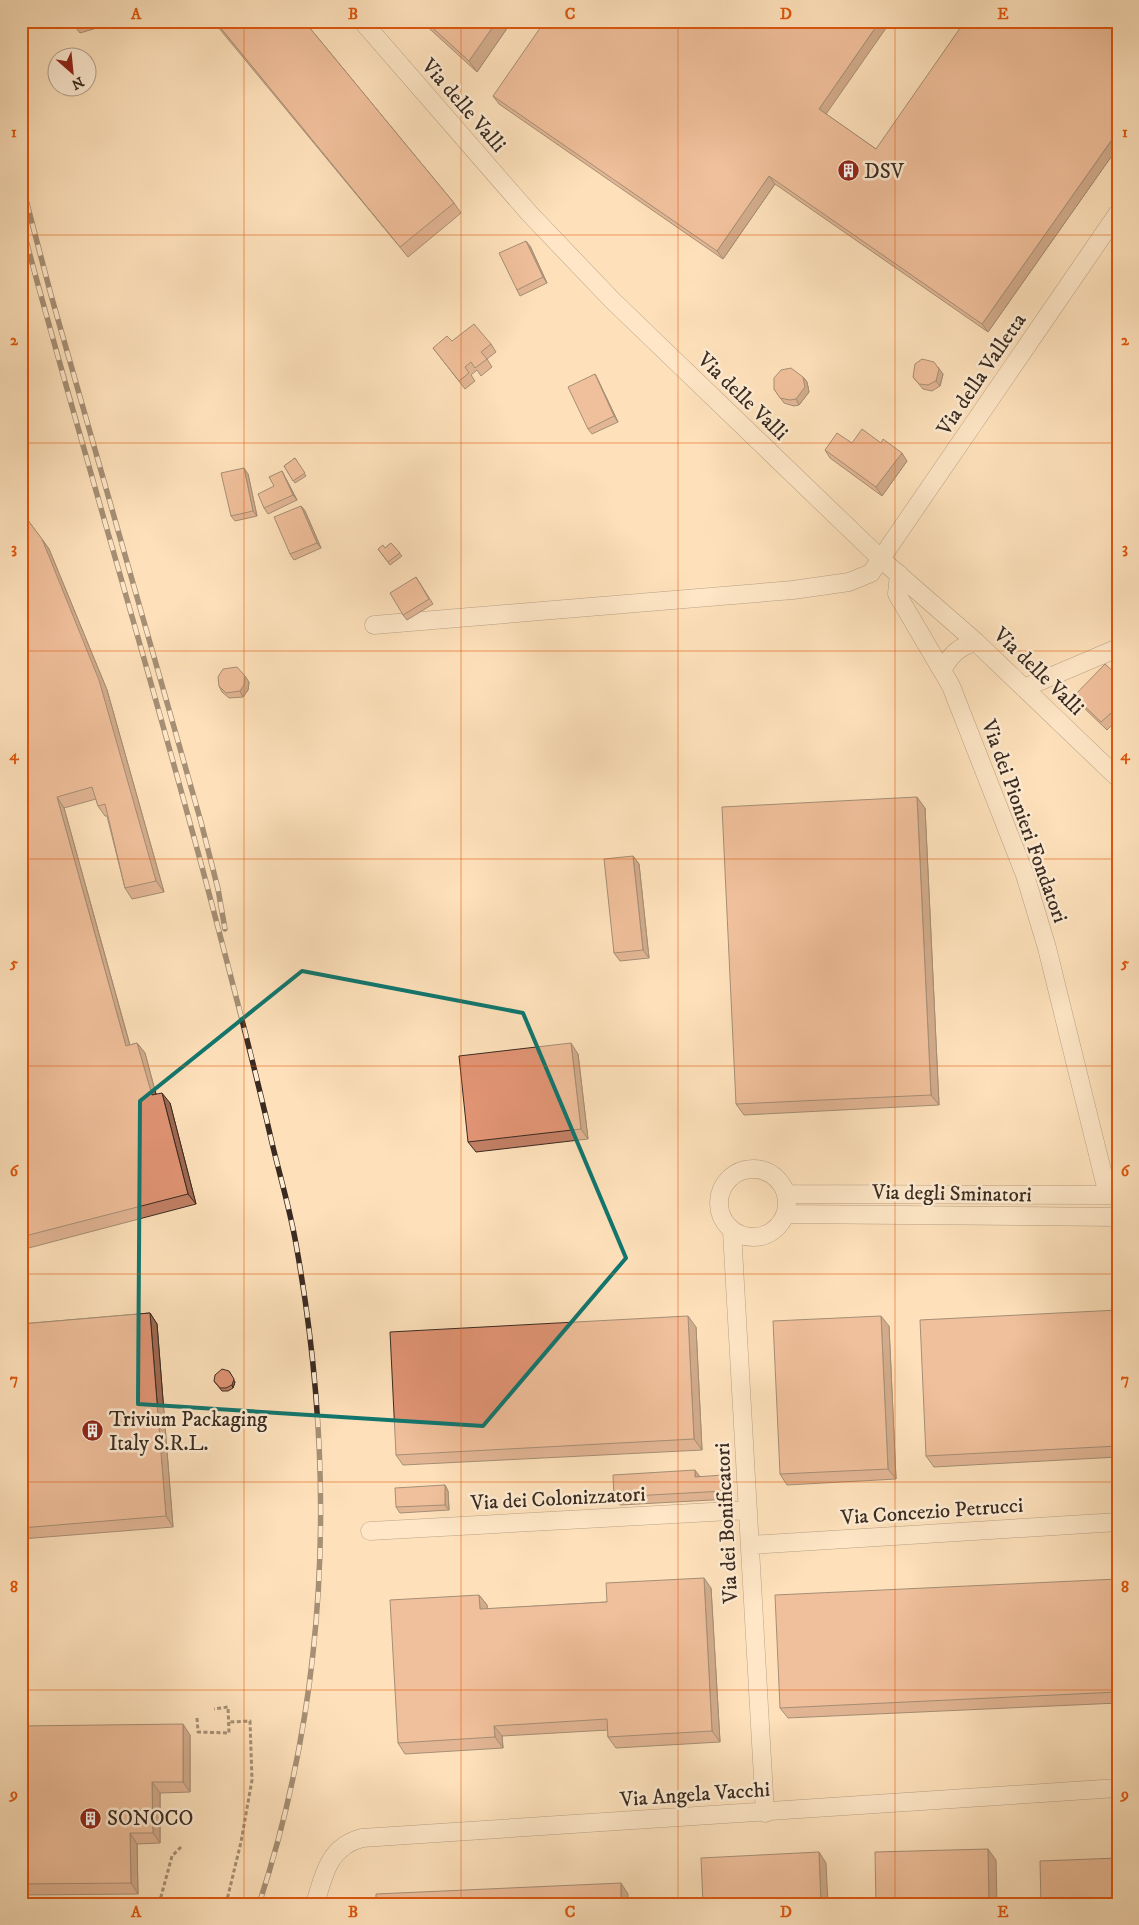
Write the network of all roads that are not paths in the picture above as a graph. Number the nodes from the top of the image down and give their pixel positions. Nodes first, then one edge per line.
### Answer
1 (362, 21) edge
2 (1118, 213) edge
3 (882, 560) junction
4 (899, 574) junction
5 (374, 625) dead end
6 (976, 642) junction
7 (1118, 648) edge
8 (943, 669) junction
9 (1024, 688) junction
10 (1118, 778) edge
11 (786, 1194) junction
12 (1113, 1195) edge
13 (785, 1214) junction
14 (1118, 1217) edge
15 (732, 1231) junction
16 (748, 1510) junction
17 (1118, 1522) edge
18 (370, 1531) dead end
19 (750, 1545) junction
20 (1118, 1788) edge
21 (765, 1812) junction
22 (315, 1904) edge

1 - 3 street, Via delle Valli
2 - 3 street, Via della Valletta
3 - 4 street, Via delle Valli
3 - 5 street, Via della Valletta
4 - 6 street, Via delle Valli
4 - 8 street, Via dei Pionieri Fondatori
6 - 8 street
6 - 9 street, Via delle Valli
7 - 9 street
8 - 12 street, Via dei Pionieri Fondatori
9 - 10 street, Via delle Valli
11 - 12 street, Via degli Sminatori
11 - 13 street
11 - 15 street
13 - 14 street, Via degli Sminatori
13 - 15 street
15 - 16 street, Via dei Bonificatori
16 - 18 street, Via dei Colonizzatori
16 - 19 street, Via dei Bonificatori
17 - 19 street, Via Concezio Petrucci
19 - 21 street, Via dei Bonificatori
20 - 21 street, Via Angela Vacchi
21 - 22 street, Via Angela Vacchi

